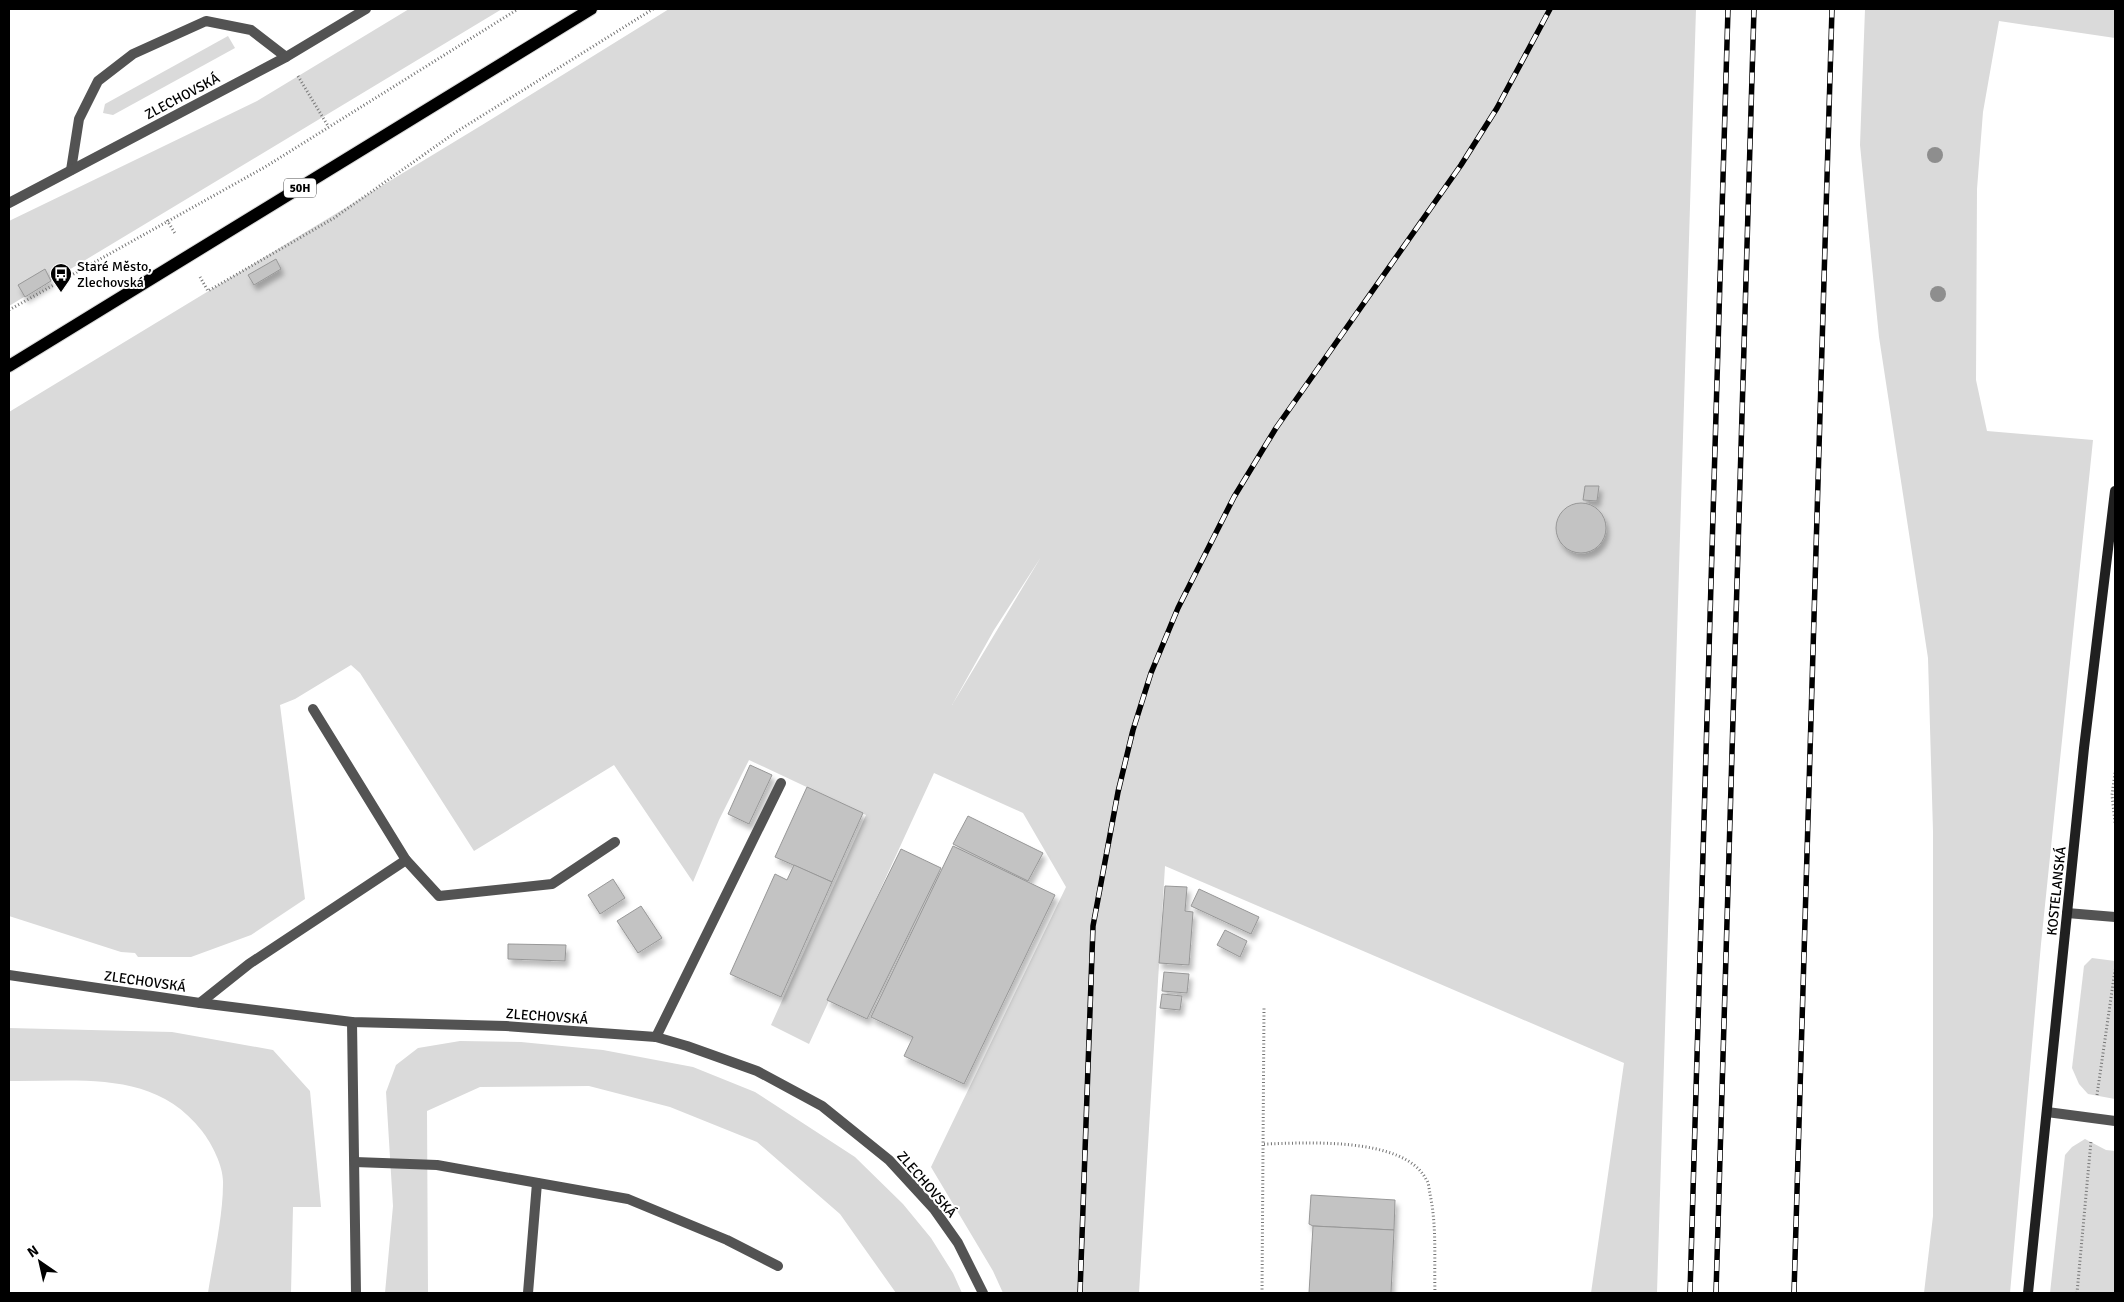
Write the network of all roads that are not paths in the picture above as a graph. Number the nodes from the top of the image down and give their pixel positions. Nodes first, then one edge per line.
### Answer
1 (366, 9) edge
2 (591, 9) edge
3 (286, 56) junction
4 (71, 170) junction
5 (9, 203) edge
6 (9, 366) edge
7 (2115, 491) edge
8 (313, 710) dead end
9 (781, 783) dead end
10 (615, 842) dead end
11 (406, 860) junction
12 (2067, 913) junction
13 (2115, 917) edge
14 (9, 975) edge
15 (200, 1003) junction
16 (352, 1022) junction
17 (656, 1037) junction
18 (2047, 1112) junction
19 (2115, 1121) edge
20 (355, 1162) junction
21 (536, 1183) junction
22 (778, 1266) dead end
23 (356, 1293) edge
24 (528, 1293) edge
25 (983, 1293) edge
26 (2028, 1293) edge

1 - 3 street, ZLECHOVSKÁ
2 - 6 main road, 50H
3 - 4 street, ZLECHOVSKÁ
3 - 4 street
4 - 5 street, ZLECHOVSKÁ
7 - 12 main road, KOSTELANSKÁ
8 - 11 street
9 - 17 street
10 - 11 street
11 - 15 street
12 - 13 street
12 - 18 main road, KOSTELANSKÁ
14 - 15 street, ZLECHOVSKÁ
15 - 16 street, ZLECHOVSKÁ
16 - 17 street, ZLECHOVSKÁ
16 - 20 street
17 - 25 street, ZLECHOVSKÁ
18 - 19 street
18 - 26 main road, KOSTELANSKÁ
20 - 21 street
20 - 23 street
21 - 22 street
21 - 24 street

